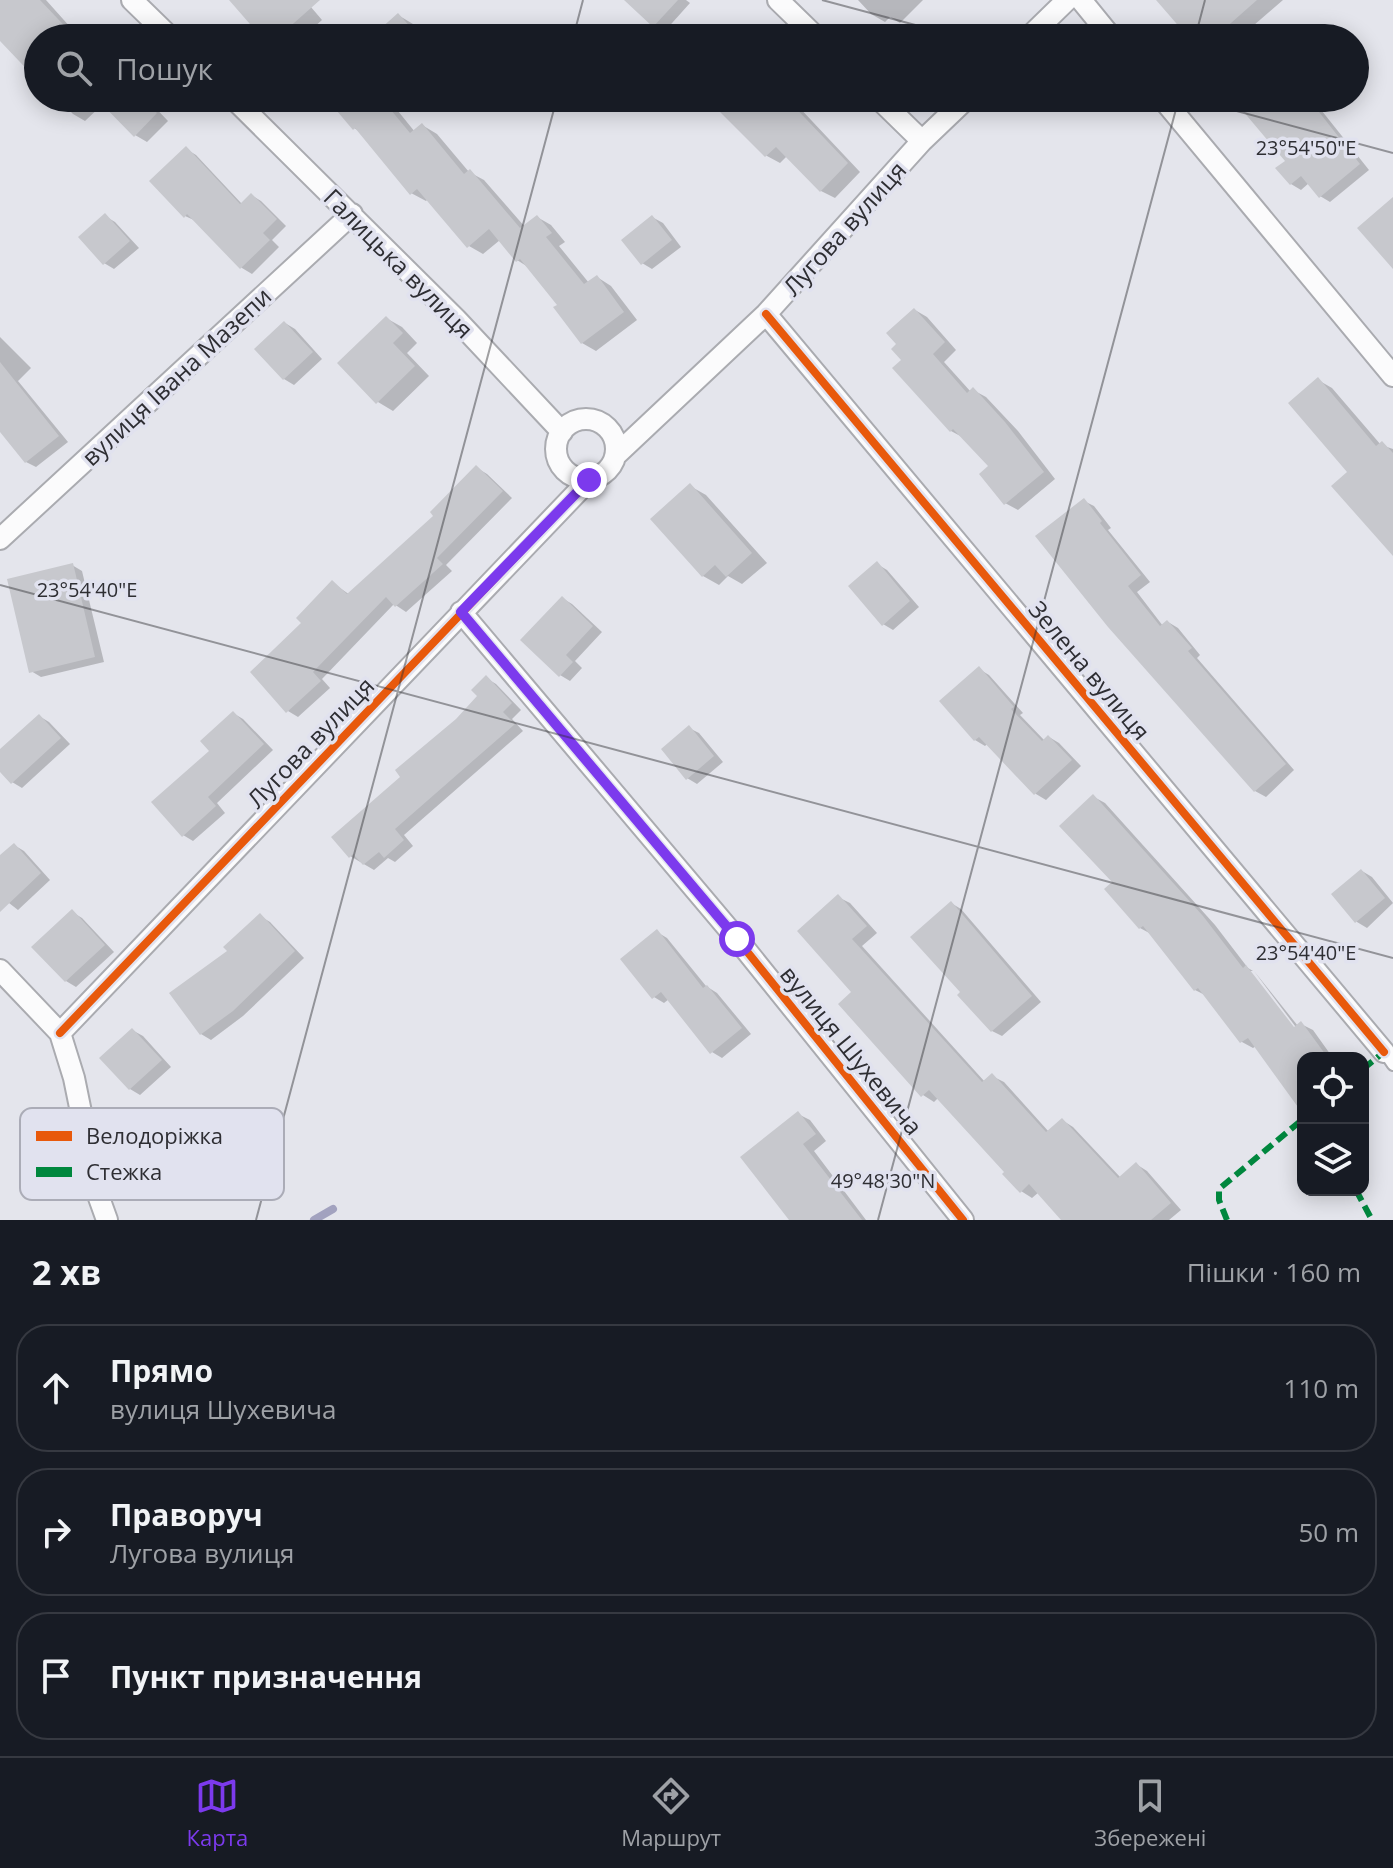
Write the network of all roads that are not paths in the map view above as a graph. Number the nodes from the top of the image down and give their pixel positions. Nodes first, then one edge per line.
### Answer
1 (132, 0) edge
2 (778, 0) edge
3 (1067, 0) edge
4 (1081, 0) edge
5 (157, 24) edge
6 (803, 24) edge
7 (1042, 24) edge
8 (1101, 24) edge
9 (247, 112) edge
10 (892, 112) edge
11 (952, 112) edge
12 (1174, 112) edge
13 (922, 141) junction
14 (352, 214) junction
15 (766, 314) junction
16 (1393, 376) edge
17 (562, 432) junction
18 (615, 456) junction
19 (589, 480) junction
20 (5, 525) edge
21 (461, 612) junction
22 (0, 970) edge
23 (60, 1033) junction
24 (1388, 1059) edge
25 (80, 1108) edge
26 (100, 1200) edge
27 (107, 1220) edge
28 (963, 1220) edge

1 - 5 street
2 - 6 street
3 - 7 street
4 - 8 street
9 - 14 street, Галицька вулиця
10 - 13 street
11 - 13 street, Лугова вулиця
12 - 16 street
13 - 15 street, Лугова вулиця
14 - 17 street, Галицька вулиця
14 - 20 street, вулиця Івана Мазепи
15 - 18 street, Лугова вулиця
15 - 24 street, Зелена вулиця
17 - 18 street
17 - 19 street
18 - 19 street
19 - 21 street, Лугова вулиця
21 - 23 street, Лугова вулиця
21 - 28 street, вулиця Шухевича
22 - 23 street
23 - 25 street
26 - 27 street

